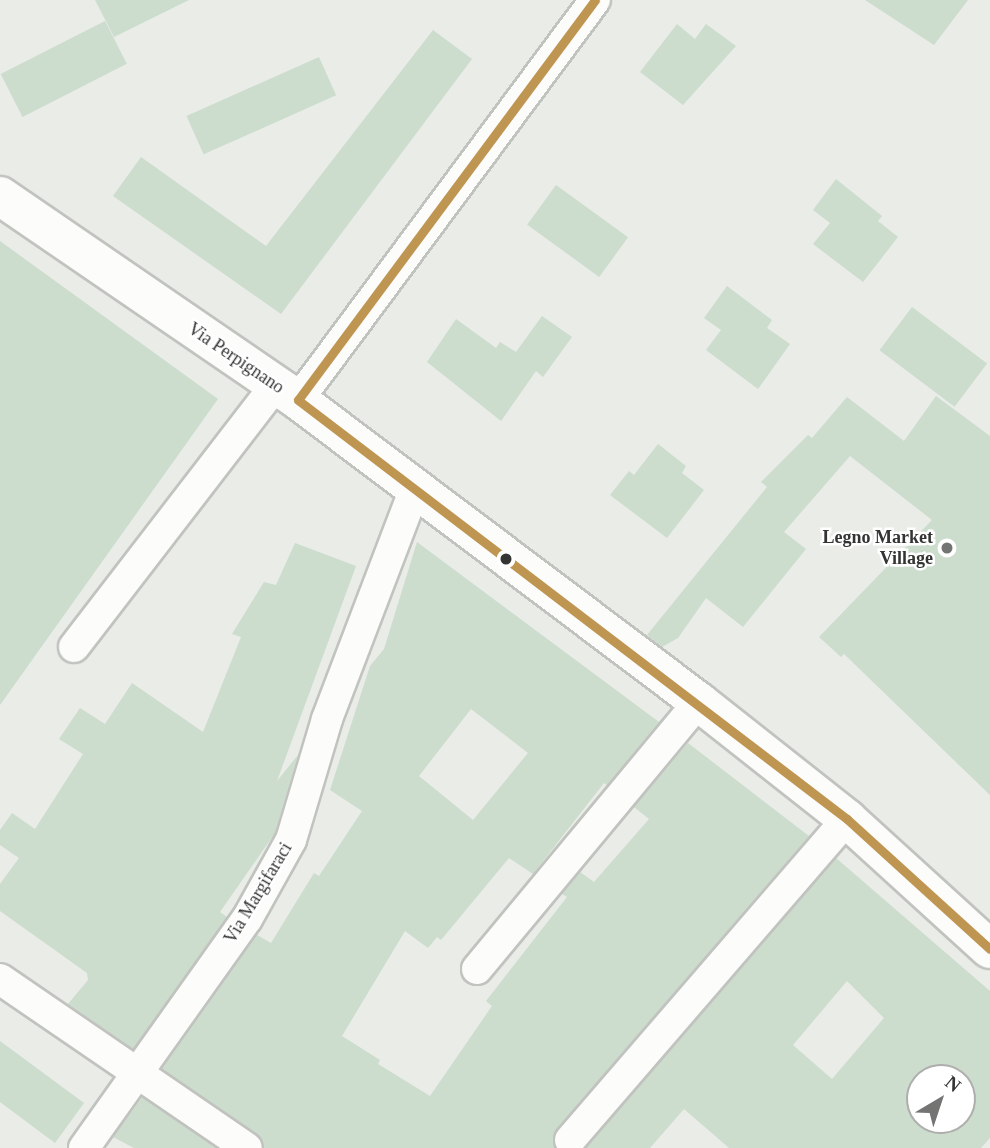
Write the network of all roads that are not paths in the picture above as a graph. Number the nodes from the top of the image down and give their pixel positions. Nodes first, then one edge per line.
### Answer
1 (595, 0) edge
2 (0, 195) edge
3 (286, 393) junction
4 (415, 489) junction
5 (74, 646) dead end
6 (699, 702) junction
7 (847, 819) junction
8 (990, 949) edge
9 (477, 969) dead end
10 (0, 979) edge
11 (137, 1075) junction
12 (570, 1140) dead end
13 (84, 1148) edge
14 (247, 1148) edge

1 - 3 street
2 - 3 street, Via Perpignano
3 - 4 street, Via Perpignano
3 - 5 street
4 - 6 street, Via Perpignano
4 - 11 street, Via Margifaraci
6 - 7 street, Via Perpignano
6 - 9 street
7 - 8 street, Via Perpignano
7 - 12 street
10 - 11 street
11 - 13 street, Via Margifaraci
11 - 14 street

